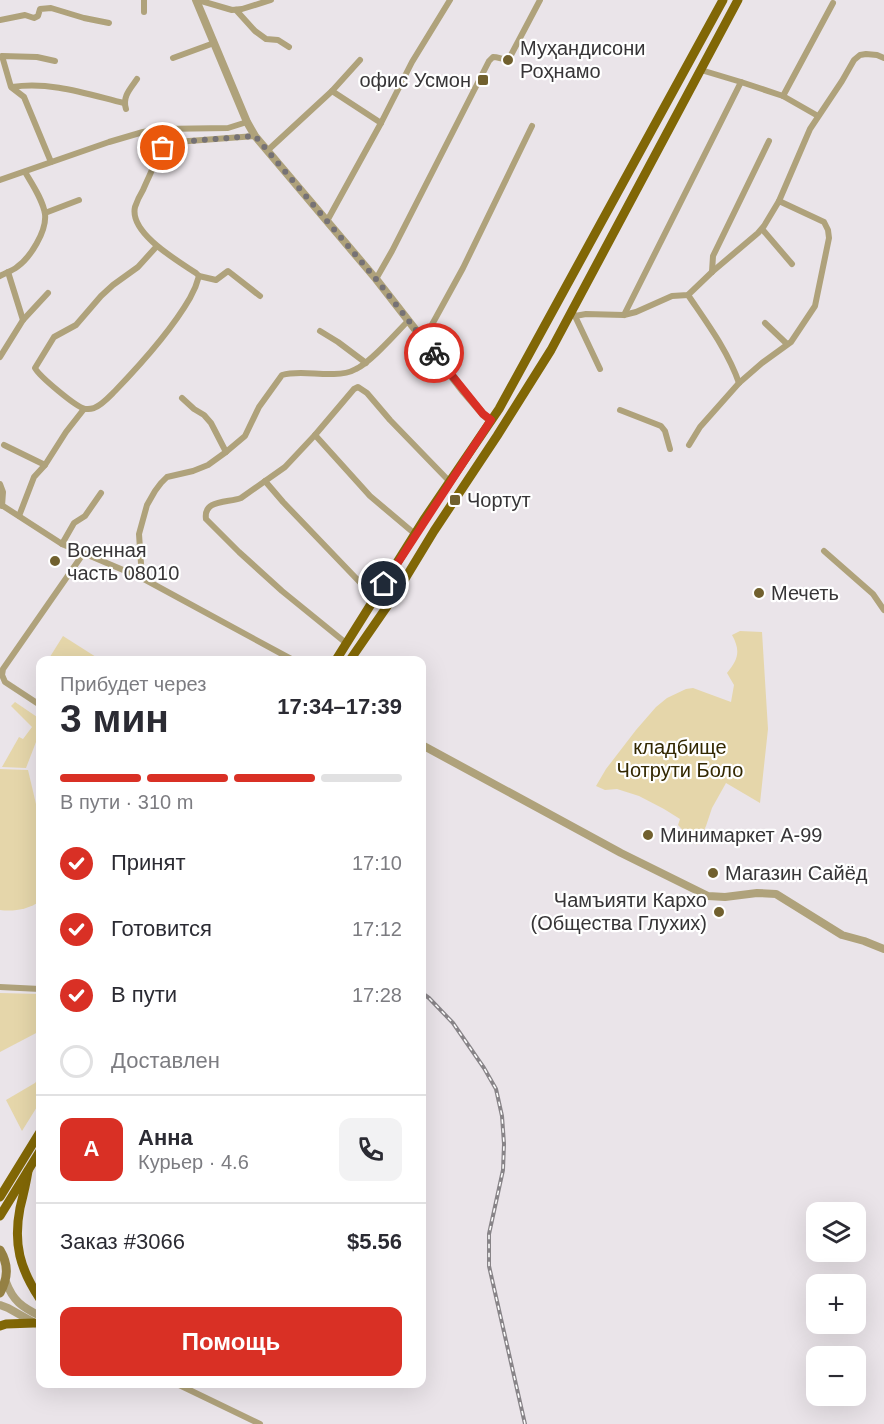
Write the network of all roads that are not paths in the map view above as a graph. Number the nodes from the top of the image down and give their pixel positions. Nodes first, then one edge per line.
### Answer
1 (144, 0) edge
2 (197, 0) edge
3 (271, 0) edge
4 (450, 0) edge
5 (540, 0) edge
6 (723, 0) edge
7 (738, 0) edge
8 (833, 3) dead end
9 (236, 10) junction
10 (144, 12) dead end
11 (0, 20) edge
12 (109, 23) dead end
13 (214, 43) junction
14 (289, 47) dead end
15 (0, 48) edge
16 (1, 57) edge
17 (173, 58) dead end
18 (884, 58) edge
19 (360, 60) dead end
20 (55, 61) dead end
21 (701, 70) junction
22 (137, 79) dead end
23 (741, 82) junction
24 (11, 87) junction
25 (332, 91) junction
26 (783, 96) junction
27 (819, 116) junction
28 (247, 122) junction
29 (381, 123) junction
30 (532, 126) dead end
31 (255, 136) junction
32 (769, 141) dead end
33 (267, 151) junction
34 (51, 162) junction
35 (25, 172) junction
36 (0, 180) edge
37 (79, 200) dead end
38 (779, 201) junction
39 (45, 213) junction
40 (327, 221) junction
41 (762, 229) junction
42 (157, 246) junction
43 (792, 264) dead end
44 (8, 272) junction
45 (712, 272) junction
46 (0, 276) edge
47 (199, 276) junction
48 (376, 279) junction
49 (48, 293) dead end
50 (688, 295) junction
51 (260, 296) dead end
52 (574, 314) junction
53 (624, 315) junction
54 (23, 320) junction
55 (408, 321) junction
56 (765, 323) dead end
57 (320, 331) dead end
58 (422, 338) junction
59 (787, 344) junction
60 (0, 357) edge
61 (366, 363) junction
62 (524, 366) junction
63 (600, 369) dead end
64 (536, 374) junction
65 (739, 383) junction
66 (182, 398) dead end
67 (84, 409) junction
68 (621, 410) dead end
69 (491, 420) junction
70 (315, 435) junction
71 (4, 445) dead end
72 (689, 445) dead end
73 (670, 449) dead end
74 (226, 452) junction
75 (45, 465) junction
76 (265, 481) junction
77 (450, 482) junction
78 (0, 484) edge
79 (101, 493) dead end
80 (1, 505) edge
81 (19, 516) junction
82 (415, 534) junction
83 (62, 544) junction
84 (824, 551) dead end
85 (83, 554) junction
86 (142, 578) junction
87 (384, 584) junction
88 (397, 592) junction
89 (375, 598) junction
90 (884, 610) edge
91 (346, 643) junction
92 (286, 656) edge
93 (338, 656) edge
94 (353, 656) edge
95 (36, 702) edge
96 (426, 747) edge
97 (884, 949) edge
98 (0, 987) edge
99 (36, 989) edge
100 (36, 1143) edge
101 (36, 1155) edge
102 (28, 1164) junction
103 (1, 1196) edge
104 (0, 1216) edge
105 (0, 1250) edge
106 (6, 1282) junction
107 (0, 1293) edge
108 (36, 1293) edge
109 (0, 1305) edge
110 (36, 1320) edge
111 (36, 1321) edge
112 (36, 1322) edge
113 (0, 1326) edge
114 (185, 1388) edge
115 (260, 1424) edge

1 - 10 street
2 - 9 street
2 - 13 street
3 - 9 street
4 - 29 street
5 - 48 street
6 - 62 main road
7 - 21 main road
8 - 26 street
9 - 14 street
11 - 12 street
13 - 17 street
13 - 28 street
15 - 16 street
16 - 20 street
16 - 24 street
18 - 27 street
19 - 25 street
21 - 23 street
21 - 52 main road
22 - 24 street
23 - 26 street
23 - 53 street
24 - 34 street
25 - 29 street
25 - 33 street
26 - 27 street
27 - 38 street
28 - 31 street
28 - 34 street
29 - 40 street
30 - 58 street
31 - 33 street
31 - 42 street
32 - 45 street
33 - 40 street
34 - 35 street
35 - 36 street
35 - 39 street
37 - 39 street
38 - 41 street
38 - 59 street
39 - 44 street
40 - 48 street
41 - 43 street
41 - 45 street
42 - 47 street
42 - 67 street
44 - 46 street
44 - 54 street
45 - 50 street
47 - 51 street
47 - 67 street
48 - 55 street
49 - 54 street
50 - 53 street
50 - 65 street
52 - 53 street
52 - 63 street
52 - 64 main road
54 - 60 street
55 - 58 street
55 - 61 street
56 - 59 street
57 - 61 street
58 - 69 street
59 - 65 street
61 - 74 street
62 - 64 main road
62 - 69 main road
64 - 88 main road
65 - 72 street
66 - 74 street
67 - 75 street
68 - 73 street
69 - 77 main road
70 - 76 street
70 - 77 street
70 - 82 street
71 - 75 street
74 - 86 street
75 - 81 street
76 - 89 street
76 - 91 street
77 - 82 main road
78 - 80 street
79 - 83 street
80 - 81 street
81 - 83 street
82 - 87 main road
83 - 85 street
84 - 90 street
85 - 86 street
85 - 95 street
86 - 92 street
87 - 88 main road
87 - 89 main road
88 - 94 main road
89 - 91 main road
91 - 93 main road
96 - 97 street
98 - 99 street
100 - 102 main road
101 - 102 main road
102 - 103 main road
102 - 104 main road
102 - 108 main road
105 - 106 main road
106 - 107 main road
106 - 110 street
109 - 111 street
112 - 113 main road
114 - 115 street

